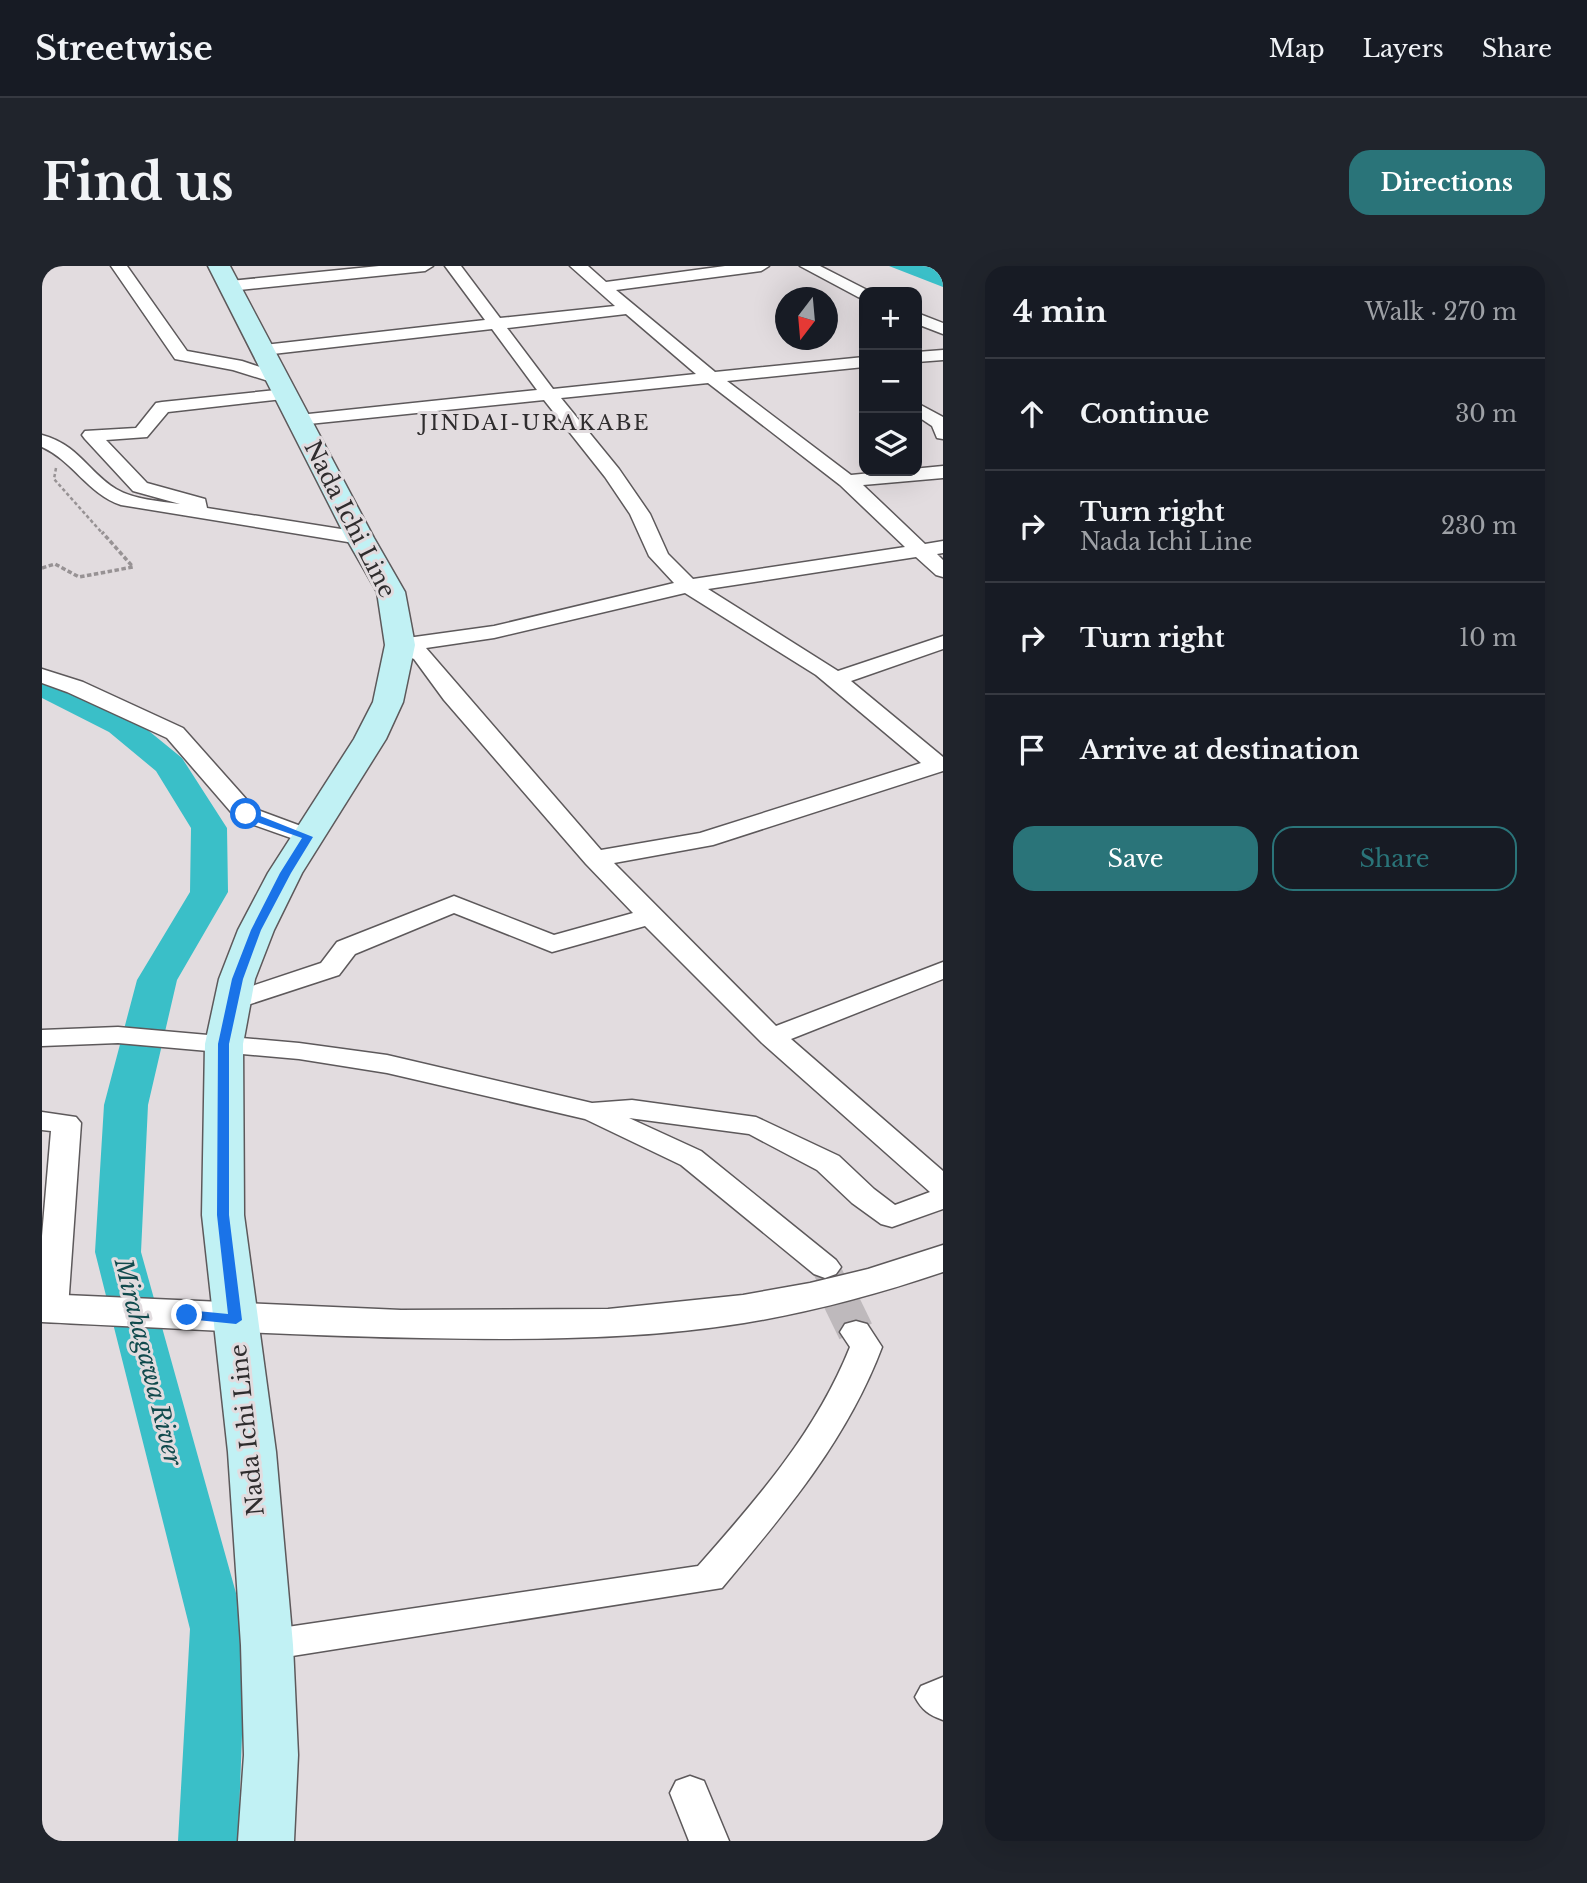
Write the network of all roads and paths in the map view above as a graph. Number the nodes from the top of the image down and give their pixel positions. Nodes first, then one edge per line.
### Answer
1 (119, 266) edge
2 (425, 266) edge
3 (453, 266) edge
4 (579, 266) edge
5 (761, 266) edge
6 (808, 266) edge
7 (224, 276) edge
8 (602, 287) junction
9 (859, 292) edge
10 (628, 309) junction
11 (922, 320) edge
12 (497, 324) junction
13 (943, 329) edge
14 (943, 355) edge
15 (922, 357) edge
16 (859, 363) edge
17 (713, 379) junction
18 (282, 386) junction
19 (549, 395) junction
20 (922, 411) edge
21 (943, 434) edge
22 (42, 441) edge
23 (49, 462) dead end
24 (943, 472) edge
25 (847, 481) junction
26 (196, 513) junction
27 (360, 538) junction
28 (943, 547) edge
29 (920, 551) junction
30 (42, 568) edge
31 (943, 571) edge
32 (688, 586) junction
33 (943, 642) edge
34 (400, 645) junction
35 (42, 676) edge
36 (836, 679) junction
37 (941, 765) edge
38 (308, 837) junction
39 (595, 859) junction
40 (650, 916) junction
41 (943, 970) edge
42 (232, 1002) junction
43 (772, 1037) junction
44 (42, 1038) edge
45 (215, 1043) junction
46 (592, 1112) junction
47 (42, 1121) edge
48 (943, 1187) edge
49 (943, 1198) edge
50 (943, 1258) edge
51 (825, 1267) tunnel mouth
52 (58, 1308) edge
53 (236, 1320) junction
54 (856, 1332) tunnel mouth
55 (267, 1645) junction
56 (943, 1692) edge
57 (943, 1704) edge
58 (690, 1793) dead end
59 (266, 1841) edge
60 (709, 1841) edge

1 - 18 street
2 - 7 street
3 - 12 street
4 - 8 street
5 - 8 street
6 - 9 street
7 - 18 main road, Nada Ichi Line
8 - 10 street
10 - 12 street
10 - 17 street
11 - 13 street
12 - 18 street
12 - 19 street
14 - 15 street
16 - 17 street
17 - 19 street
17 - 25 street
18 - 19 street
18 - 26 street
18 - 27 main road, Nada Ichi Line
19 - 32 street
20 - 21 street
22 - 26 street
23 - 30 path
24 - 25 street
25 - 29 street
26 - 27 street
27 - 34 main road, Nada Ichi Line
28 - 29 street
29 - 31 street
29 - 32 street
32 - 34 street
32 - 36 street
33 - 36 street
34 - 38 main road, Nada Ichi Line
34 - 39 street
35 - 38 street
36 - 37 street
37 - 39 street
38 - 42 main road, Nada Ichi Line
39 - 40 street
40 - 42 street
40 - 43 street
41 - 43 street
42 - 45 main road, Nada Ichi Line
43 - 48 street
44 - 45 street
45 - 46 street
45 - 53 main road, Nada Ichi Line
46 - 49 street
46 - 51 street
47 - 52 street
50 - 53 street
52 - 53 street
53 - 55 main road, Nada Ichi Line
54 - 55 street
55 - 59 main road, Nada Ichi Line
56 - 57 street
58 - 60 street

